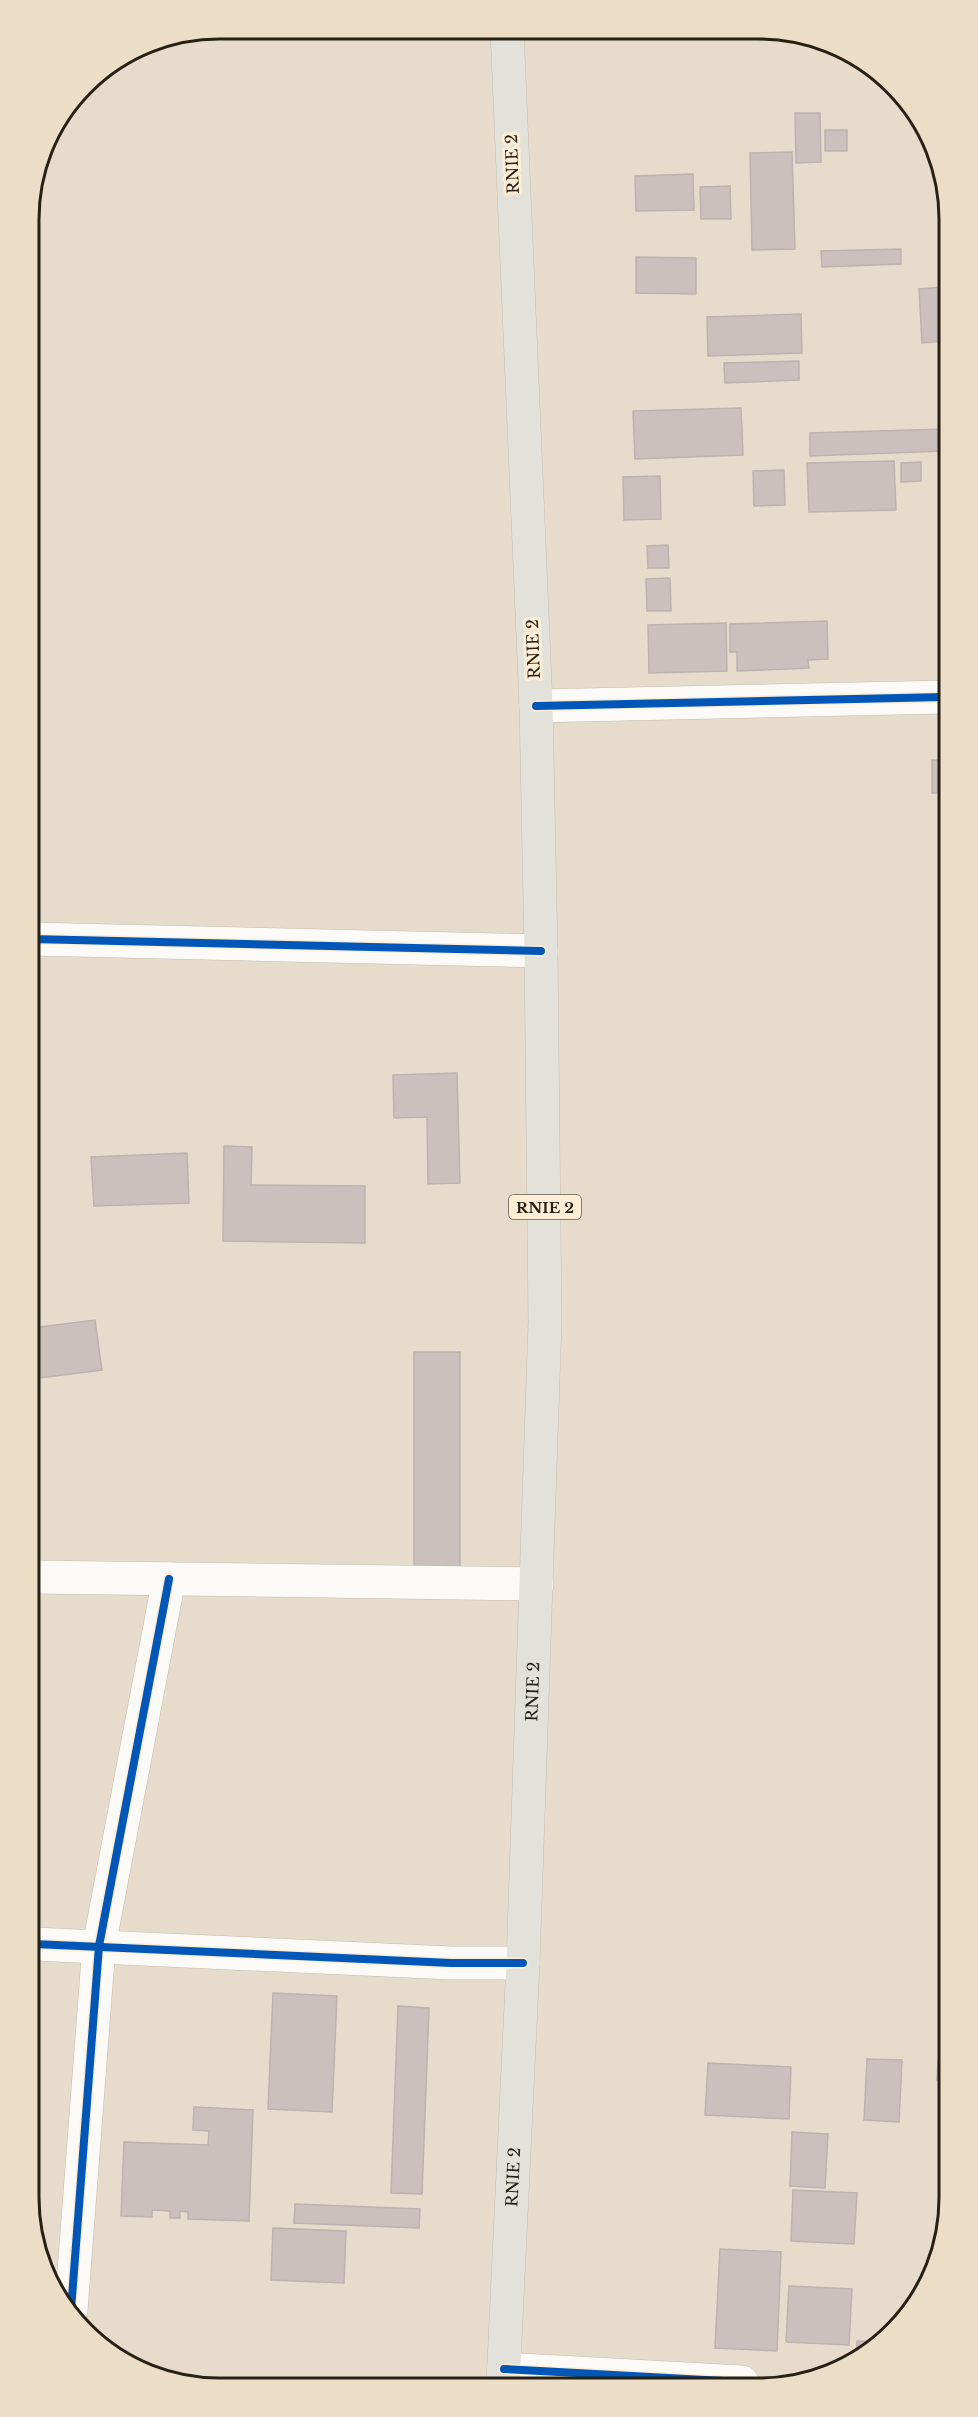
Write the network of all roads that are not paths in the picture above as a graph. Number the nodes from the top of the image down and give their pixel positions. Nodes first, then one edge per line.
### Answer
1 (507, 39) edge
2 (939, 697) edge
3 (536, 706) junction
4 (39, 939) edge
5 (541, 951) junction
6 (39, 1577) edge
7 (169, 1580) junction
8 (537, 1584) junction
9 (39, 1944) edge
10 (99, 1946) junction
11 (523, 1963) junction
12 (72, 2301) edge
13 (503, 2376) edge
14 (583, 2378) edge

1 - 3 main road, RNIE 2 / RNIE 2
2 - 3 street
3 - 5 main road, RNIE 2 / RNIE 2
4 - 5 street
5 - 8 main road, RNIE 2 / RNIE 2
6 - 7 street
7 - 8 street
7 - 10 street
8 - 11 main road, RNIE 2 / RNIE 2
9 - 10 street
10 - 11 street
10 - 12 street
11 - 13 main road, RNIE 2 / RNIE 2
13 - 14 street

